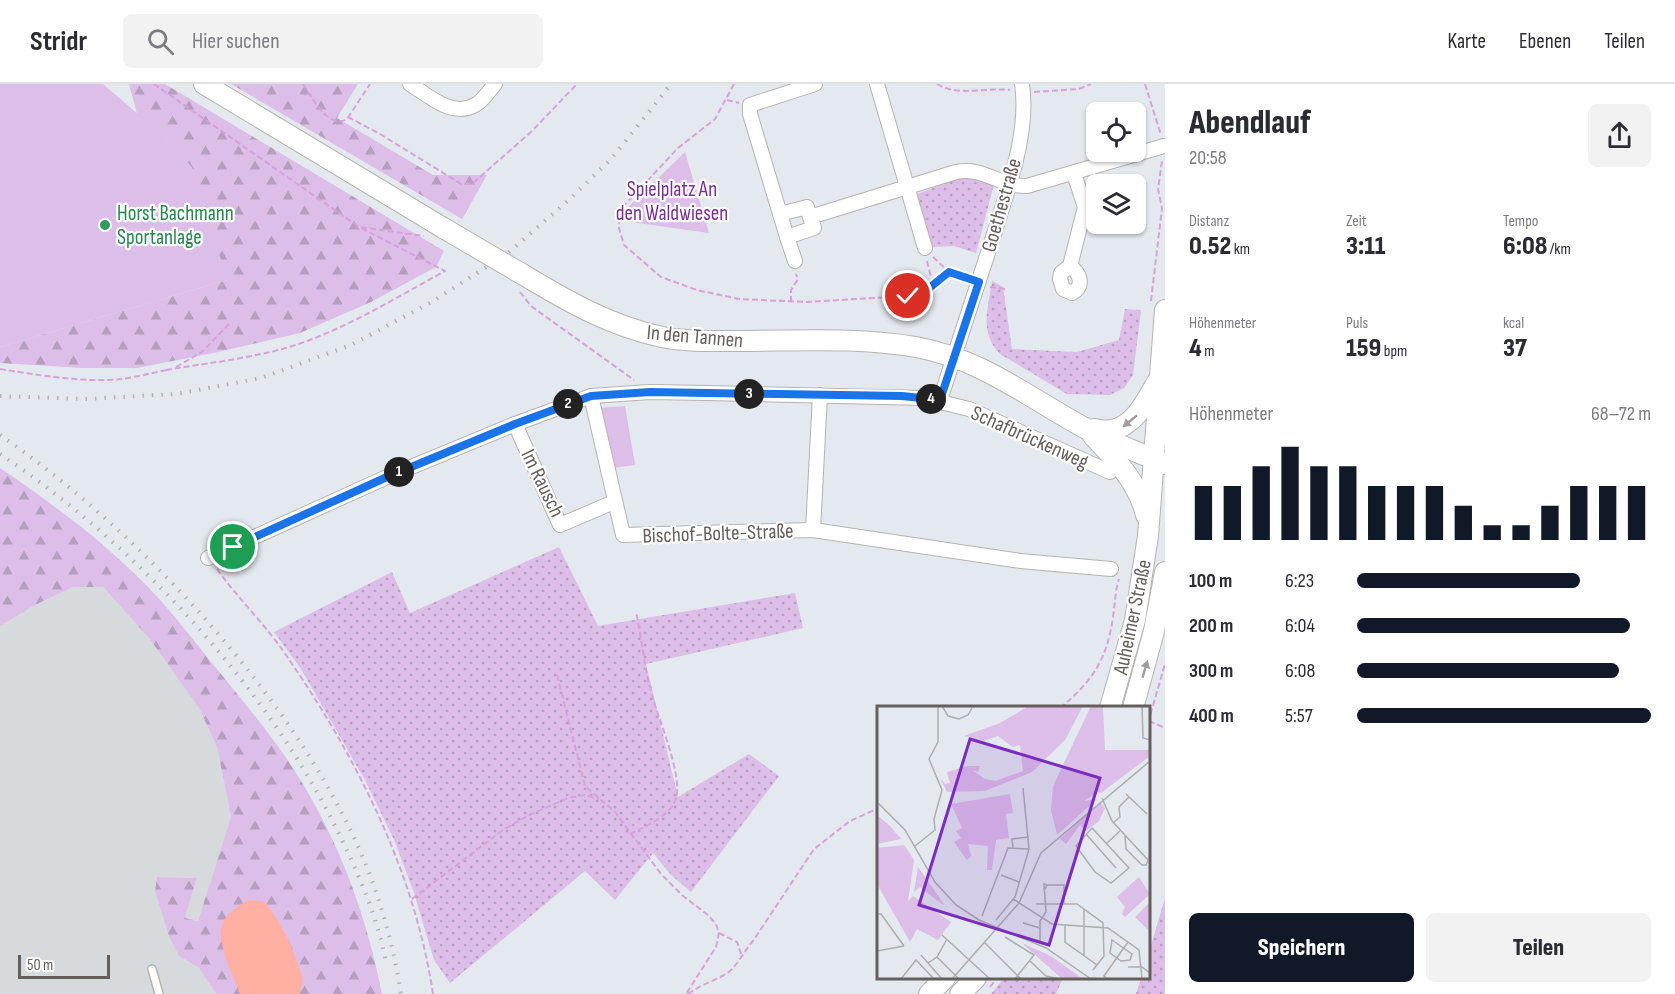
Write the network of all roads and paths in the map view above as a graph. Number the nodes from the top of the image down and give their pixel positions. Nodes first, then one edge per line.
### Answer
1 (154, 84) edge
2 (204, 84) edge
3 (303, 84) edge
4 (370, 84) edge
5 (410, 84) edge
6 (495, 84) edge
7 (577, 84) edge
8 (734, 84) edge
9 (815, 84) edge
10 (877, 84) edge
11 (937, 84) edge
12 (1091, 84) edge
13 (1145, 84) edge
14 (1023, 88) edge
15 (348, 117) junction
16 (1164, 146) edge
17 (1074, 174) junction
18 (1009, 185) junction
19 (908, 188) junction
20 (780, 214) junction
21 (810, 217) junction
22 (359, 226) junction
23 (426, 236) dead end
24 (787, 237) junction
25 (926, 248) junction
26 (795, 261) joint
27 (1070, 266) dead end
28 (949, 272) junction
29 (520, 281) junction
30 (979, 282) junction
31 (933, 285) junction
32 (1005, 290) dead end
33 (791, 302) junction
34 (1158, 310) edge
35 (229, 324) dead end
36 (954, 357) junction
37 (0, 369) edge
38 (166, 370) junction
39 (1159, 379) junction
40 (650, 392) junction
41 (820, 395) junction
42 (591, 396) junction
43 (940, 400) junction
44 (515, 424) junction
45 (1083, 426) junction
46 (1160, 462) edge
47 (1110, 472) dead end
48 (615, 502) junction
49 (813, 530) junction
50 (1148, 536) junction
51 (208, 558) joint
52 (1165, 572) edge
53 (1115, 574) joint
54 (636, 612) dead end
55 (1165, 664) edge
56 (557, 675) dead end
57 (1062, 706) edge
58 (1111, 706) edge
59 (1134, 706) edge
60 (1150, 718) edge
61 (1150, 722) edge
62 (1165, 728) edge
63 (602, 800) junction
64 (877, 809) edge
65 (630, 834) junction
66 (411, 899) junction
67 (719, 933) junction
68 (741, 954) junction
69 (152, 969) dead end
70 (944, 979) edge
71 (975, 979) edge
72 (159, 994) edge
73 (433, 994) edge
74 (687, 994) edge
75 (929, 994) edge
76 (960, 994) edge

1 - 22 path
2 - 29 street, In den Tannen, bridge
3 - 15 path
4 - 15 path
5 - 6 street
7 - 15 path
8 - 33 path
9 - 20 street
10 - 19 street
11 - 14 path
12 - 14 path
13 - 16 path
14 - 18 street, Goethestraße
16 - 17 street
16 - 34 path
17 - 18 street
17 - 27 street
18 - 19 street
18 - 30 street, Goethestraße
19 - 21 street
19 - 25 street
20 - 21 street
20 - 24 street
21 - 24 street
22 - 23 path
22 - 38 path
24 - 26 street
25 - 28 path
25 - 31 path
26 - 33 path
28 - 30 path
28 - 31 path
29 - 36 street, In den Tannen
29 - 40 path
30 - 32 path
30 - 36 street, Goethestraße
31 - 33 path
34 - 39 street, Auheimer Straße
35 - 38 path
36 - 43 street, Goethestraße
36 - 45 street, In den Tannen
37 - 38 path
39 -> 45 street
39 - 46 street, Auheimer Straße
40 - 41 street, Schafbrückenweg
40 - 42 street, Schafbrückenweg
41 - 43 street, Schafbrückenweg
41 - 49 street, Bischof-Bolte-Straße
42 - 44 street, Im Rausch
42 - 48 street, Bischof-Bolte-Straße
43 - 47 street, Schafbrückenweg
44 - 48 street, Im Rausch
44 - 51 street, Im Rausch
45 - 46 street, In den Tannen
45 - 50 street
46 - 50 street, Auheimer Straße
48 - 49 street, Bischof-Bolte-Straße
49 - 53 street, Bischof-Bolte-Straße
50 - 58 street, Auheimer Straße
51 - 66 path
59 -> 52 street, Auheimer Straße
53 - 57 path
54 - 65 path
55 - 60 path
56 - 63 path
61 - 62 path
63 - 65 path
63 - 66 path
64 - 68 path
65 - 67 path
66 - 73 path
67 - 68 path
67 - 74 path
68 - 74 path
69 - 72 lane
70 - 75 street
71 - 76 street

